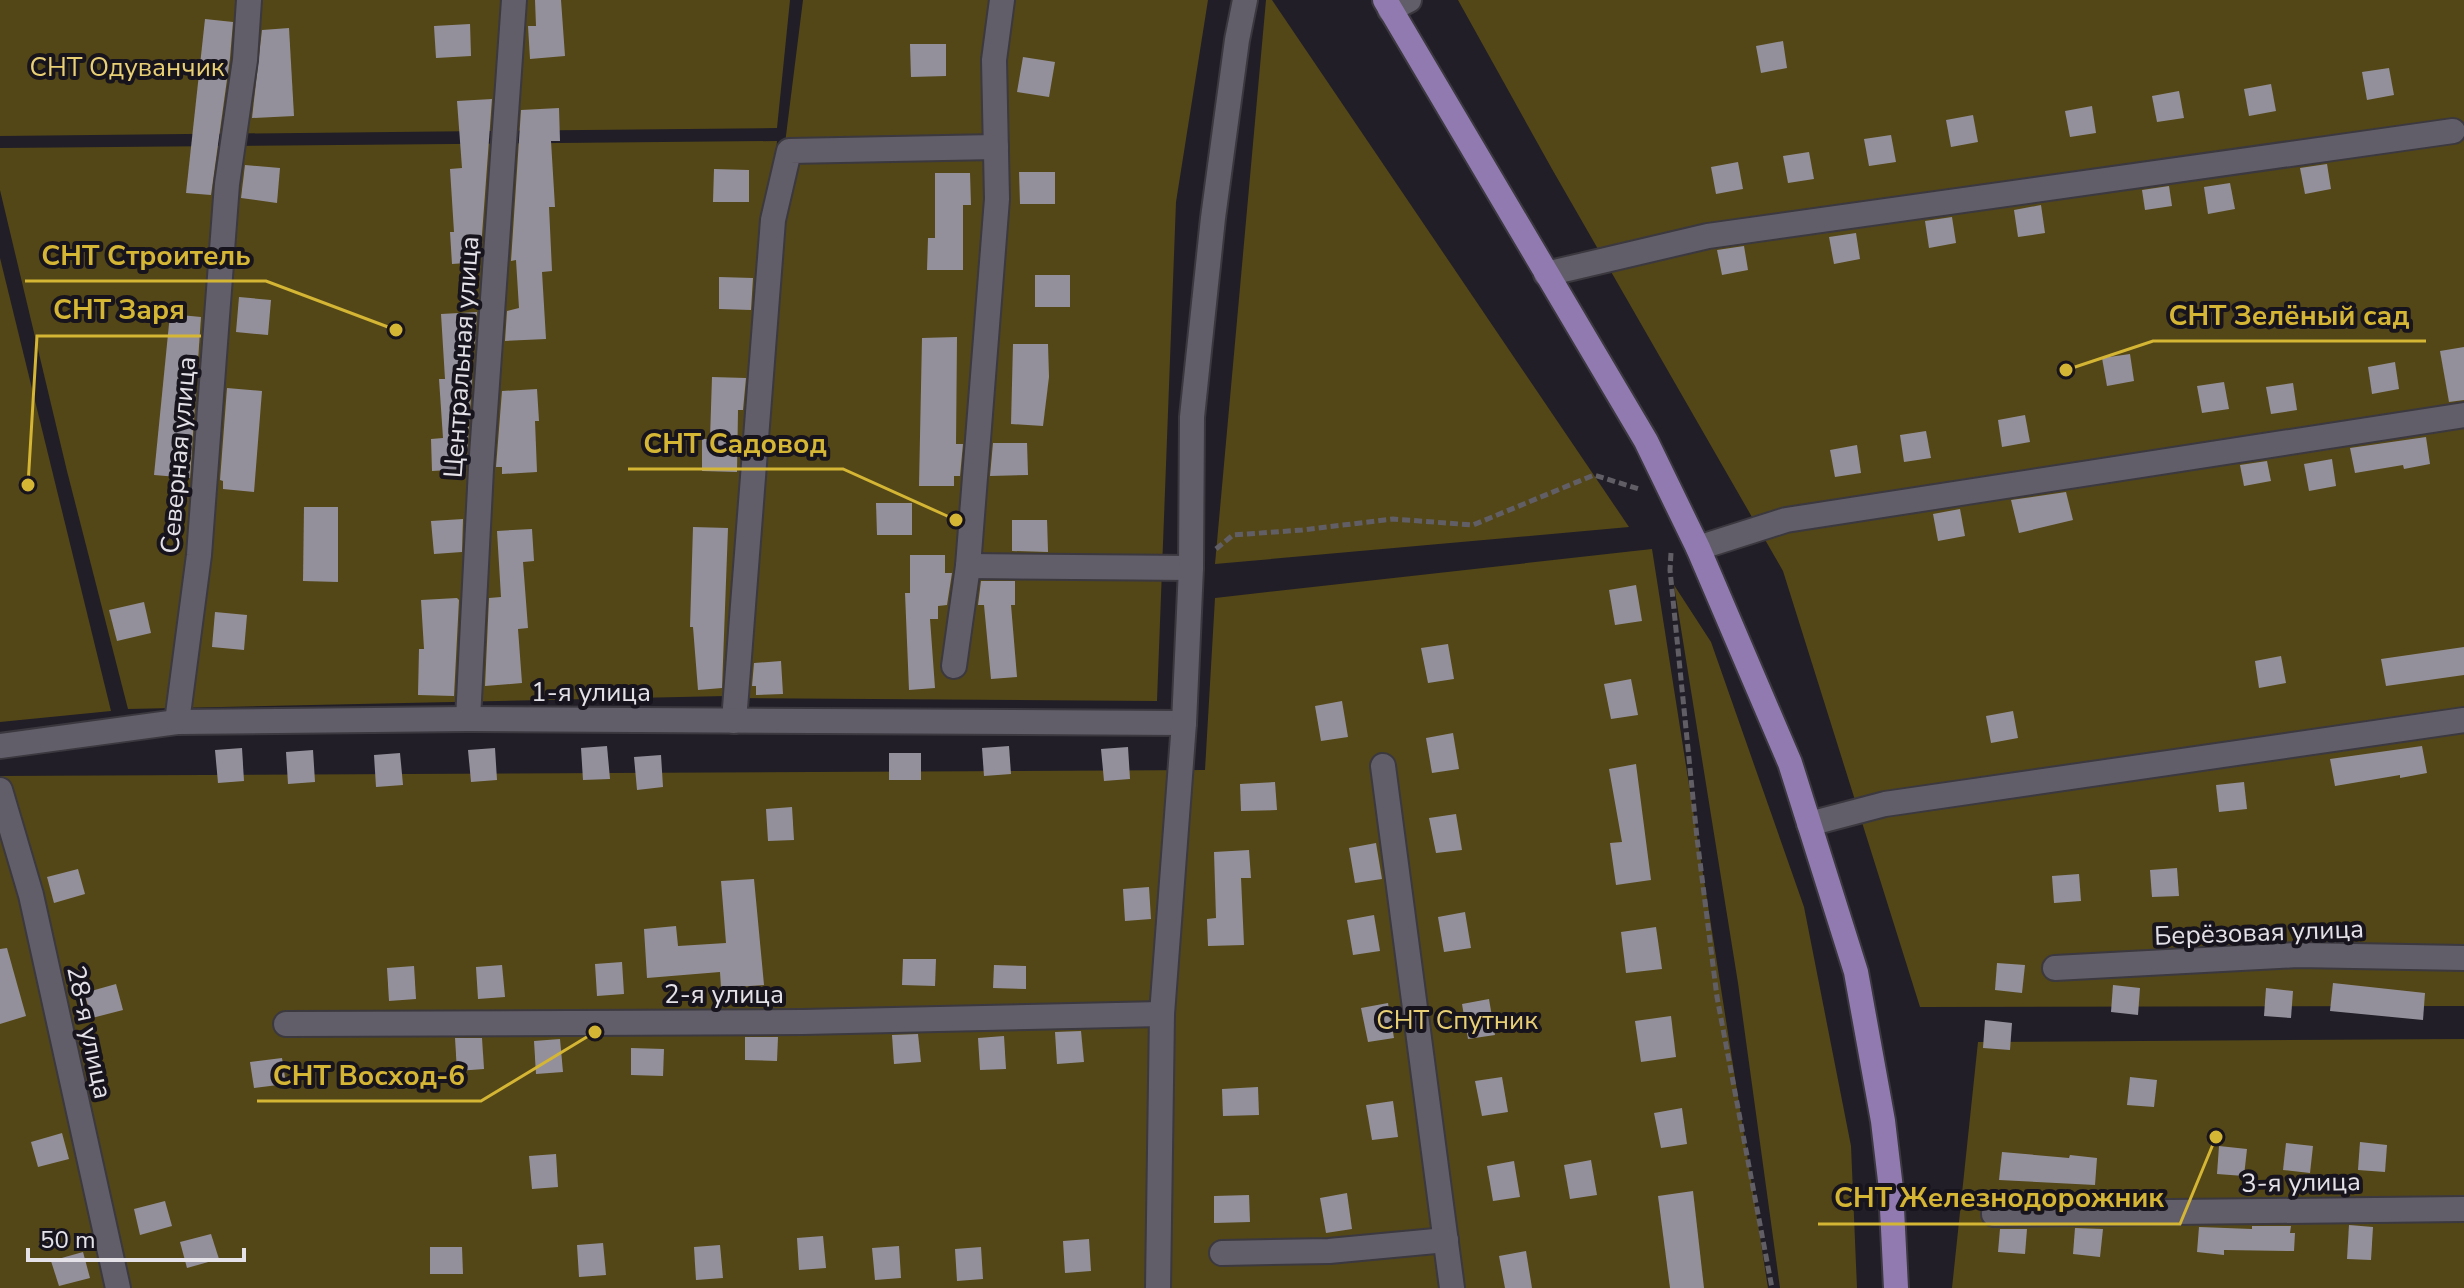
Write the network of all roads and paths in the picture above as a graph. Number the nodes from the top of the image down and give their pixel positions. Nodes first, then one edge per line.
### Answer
1 (249, 0) edge
2 (514, 0) edge
3 (1002, 0) edge
4 (1245, 0) edge
5 (1394, 3) edge
6 (2453, 131) dead end
7 (996, 147) junction
8 (1546, 274) junction
9 (2464, 415) edge
10 (1674, 500) junction
11 (1671, 542) dead end
12 (1698, 548) junction
13 (968, 566) junction
14 (1191, 568) junction
15 (954, 666) dead end
16 (468, 719) junction
17 (2464, 720) edge
18 (734, 721) junction
19 (177, 722) junction
20 (1184, 723) junction
21 (0, 746) edge
22 (1383, 766) dead end
23 (0, 790) edge
24 (1809, 824) junction
25 (2464, 958) edge
26 (2055, 968) dead end
27 (1162, 1014) junction
28 (286, 1024) dead end
29 (2464, 1209) edge
30 (1994, 1214) dead end
31 (1446, 1240) junction
32 (1222, 1253) dead end
33 (118, 1288) edge
34 (1158, 1288) edge
35 (1452, 1288) edge
36 (1772, 1288) edge
37 (1896, 1288) edge

1 - 19 street, Северная улица
2 - 16 street, Центральная улица
3 - 7 street
4 - 14 street
5 - 8 main road
6 - 8 street
7 - 13 street
7 - 18 street
8 - 10 main road
9 - 12 street
10 - 12 main road
10 - 14 path
11 - 36 path
12 - 24 main road
13 - 14 street
13 - 15 street
14 - 20 street
16 - 18 street, 1-я улица
16 - 19 street, 1-я улица
17 - 24 street
18 - 20 street, 1-я улица
19 - 21 street, 1-я улица
20 - 27 street
22 - 31 street
23 - 33 street, 28-я улица
24 - 37 main road
25 - 26 street, Берёзовая улица
27 - 28 street, 2-я улица
27 - 34 street
29 - 30 street, 3-я улица
31 - 32 street
31 - 35 street

